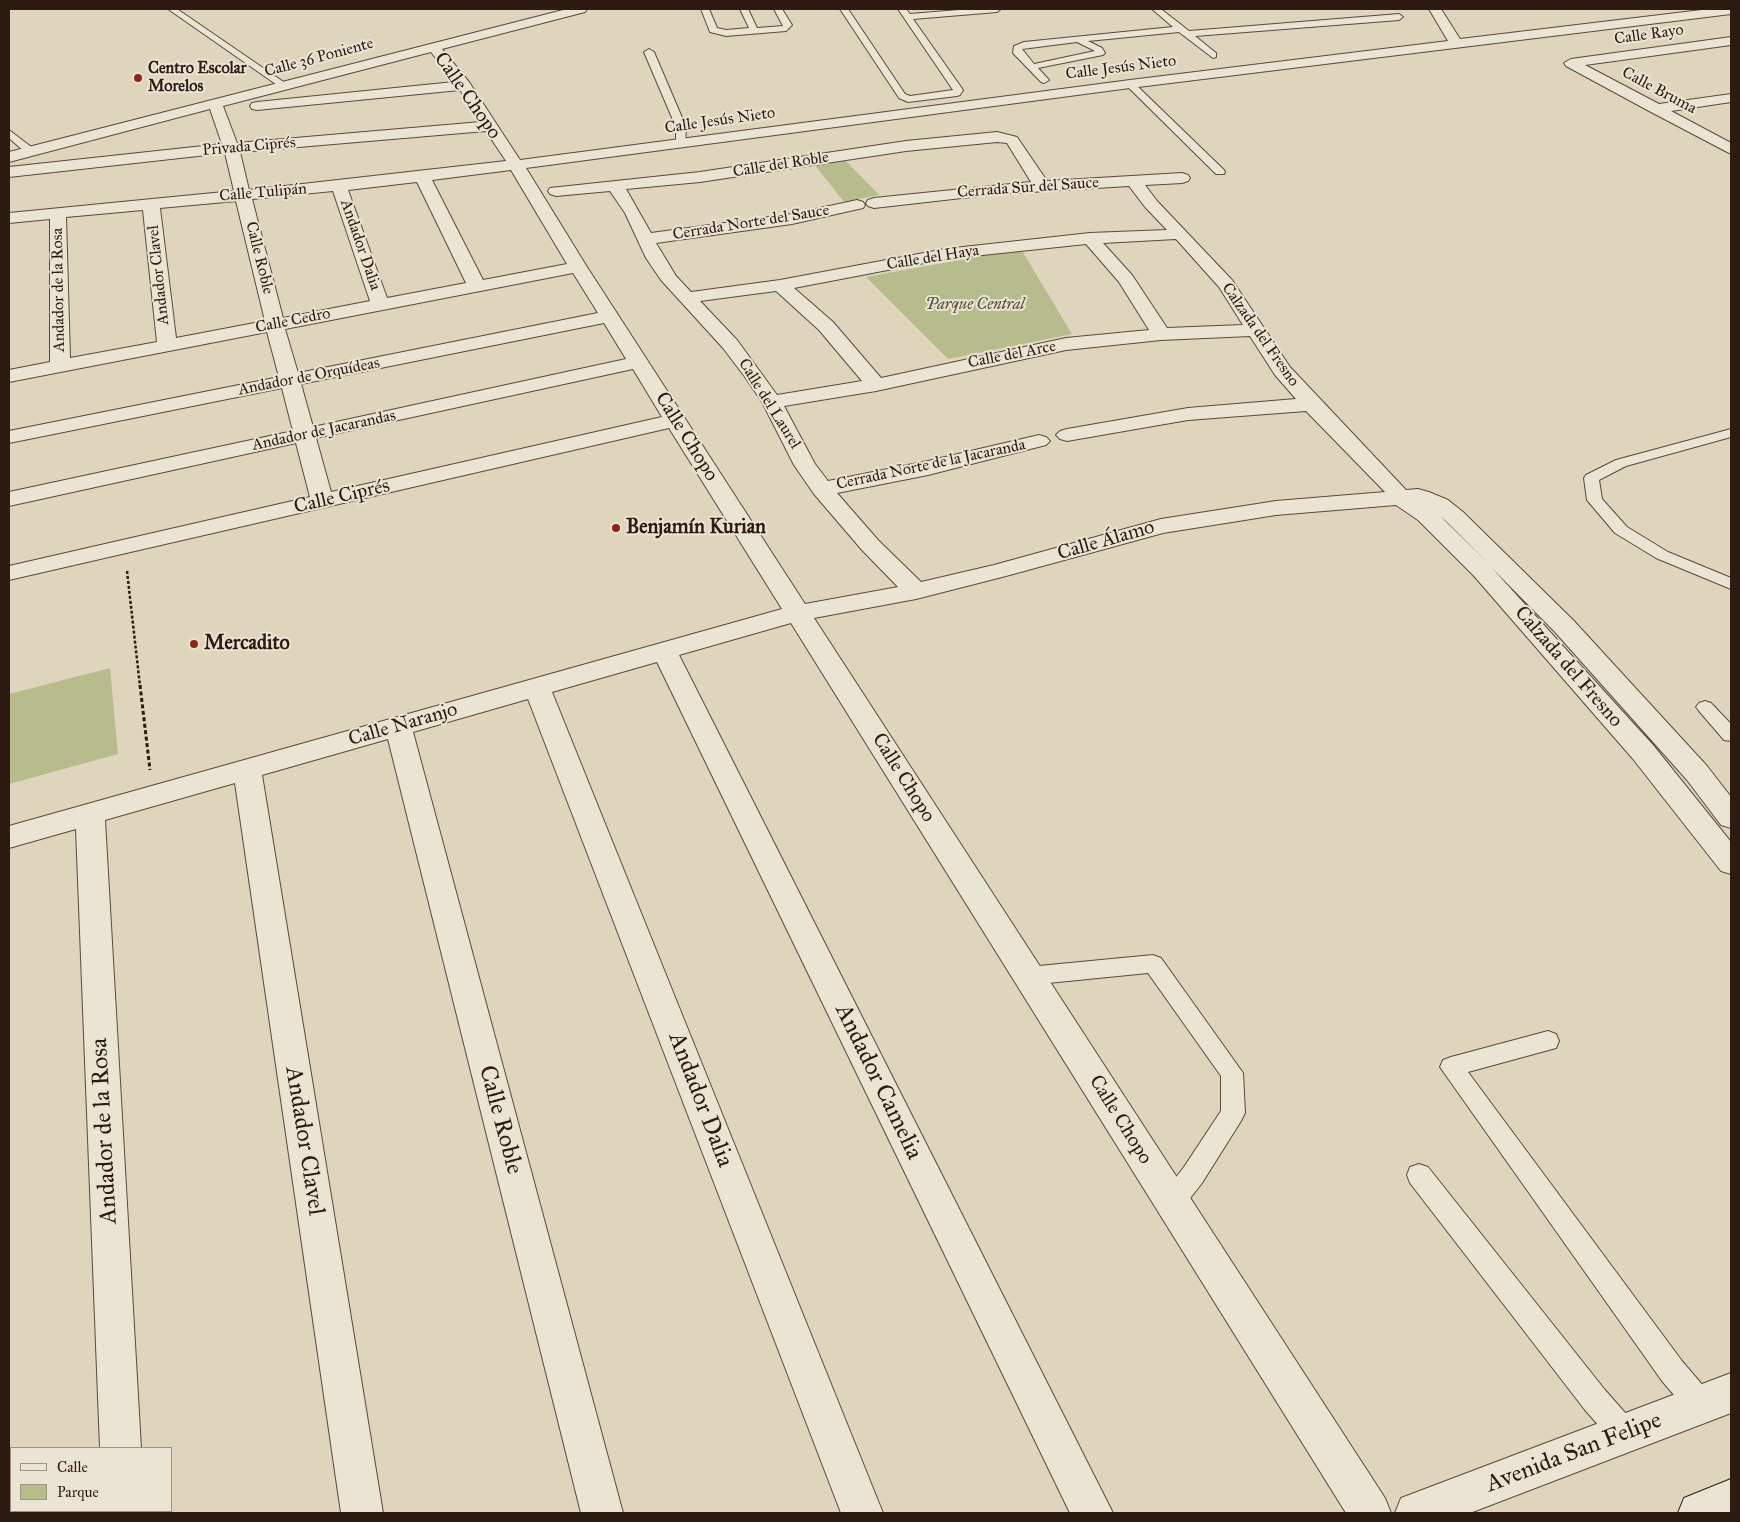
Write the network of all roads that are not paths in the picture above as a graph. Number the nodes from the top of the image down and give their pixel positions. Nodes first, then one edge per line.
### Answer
1 (172, 9) edge
2 (581, 9) edge
3 (705, 9) edge
4 (744, 9) edge
5 (778, 9) edge
6 (844, 9) edge
7 (902, 9) edge
8 (996, 9) edge
9 (1156, 9) edge
10 (1435, 9) edge
11 (1731, 10) edge
12 (909, 17) junction
13 (1399, 17) dead end
14 (754, 30) junction
15 (1183, 31) junction
16 (1079, 40) junction
17 (1731, 41) edge
18 (1457, 45) junction
19 (432, 46) junction
20 (648, 52) dead end
21 (1213, 55) dead end
22 (1571, 63) joint
23 (1032, 67) junction
24 (1044, 80) dead end
25 (1130, 84) junction
26 (283, 85) junction
27 (464, 85) junction
28 (1731, 98) edge
29 (216, 107) junction
30 (1656, 109) junction
31 (489, 126) junction
32 (10, 136) edge
33 (681, 144) junction
34 (231, 148) junction
35 (1731, 149) edge
36 (30, 151) junction
37 (9, 157) edge
38 (516, 165) junction
39 (9, 172) edge
40 (1220, 172) dead end
41 (422, 176) junction
42 (1182, 178) dead end
43 (1134, 182) junction
44 (615, 185) junction
45 (339, 186) junction
46 (1042, 186) junction
47 (556, 191) dead end
48 (243, 194) junction
49 (874, 203) dead end
50 (151, 204) junction
51 (857, 205) dead end
52 (58, 214) junction
53 (9, 218) edge
54 (1182, 234) junction
55 (1090, 238) junction
56 (646, 239) junction
57 (578, 267) junction
58 (477, 286) junction
59 (780, 286) junction
60 (686, 298) junction
61 (380, 305) junction
62 (609, 316) junction
63 (275, 325) junction
64 (1255, 330) junction
65 (1161, 334) junction
66 (167, 346) junction
67 (638, 362) junction
68 (60, 366) junction
69 (9, 376) edge
70 (290, 380) junction
71 (876, 384) junction
72 (772, 402) junction
73 (1311, 404) junction
74 (675, 420) junction
75 (1731, 433) edge
76 (305, 435) junction
77 (1067, 435) dead end
78 (9, 437) edge
79 (1039, 442) dead end
80 (822, 488) junction
81 (1403, 493) junction
82 (9, 500) edge
83 (322, 501) junction
84 (9, 573) edge
85 (1731, 584) edge
86 (916, 591) junction
87 (798, 613) junction
88 (664, 651) junction
89 (537, 687) junction
90 (1705, 707) dead end
91 (398, 726) junction
92 (1731, 736) edge
93 (247, 769) junction
94 (90, 814) junction
95 (1731, 817) edge
96 (9, 837) edge
97 (1731, 863) edge
98 (1028, 976) junction
99 (1548, 1041) dead end
100 (1419, 1175) dead end
101 (1172, 1202) junction
102 (1716, 1399) edge
103 (1625, 1434) junction
104 (120, 1447) edge
105 (1731, 1500) edge
106 (362, 1513) edge
107 (602, 1513) edge
108 (862, 1513) edge
109 (1092, 1513) edge
110 (1370, 1513) edge
111 (1416, 1513) edge
112 (1699, 1513) edge

1 - 26 lane
2 - 19 street, Calle 36 Poniente
3 - 14 lane
4 - 14 lane
5 - 14 lane
6 - 12 lane
7 - 12 lane
8 - 12 lane
9 - 15 lane
10 - 18 street
11 - 18 street, Calle Jesús Nieto
13 - 15 lane
15 - 16 lane
15 - 21 lane
16 - 23 lane
16 - 23 lane
17 - 22 street, Calle Rayo
18 - 25 street, Calle Jesús Nieto
19 - 26 street, Calle 36 Poniente
19 - 27 street, Calle Chopo
20 - 33 lane
22 - 30 street, Calle Bruma
23 - 24 lane
25 - 33 street, Calle Jesús Nieto
25 - 40 lane
26 - 29 street, Calle 36 Poniente
27 - 29 street
27 - 31 street, Calle Chopo
28 - 30 street
29 - 34 street, Calle Roble
29 - 36 street, Calle 36 Poniente
30 - 35 street, Calle Bruma
31 - 34 street, Privada Ciprés
31 - 38 street, Calle Chopo
32 - 36 lane
33 - 38 street, Calle Jesús Nieto
34 - 39 street, Privada Ciprés
34 - 48 street, Calle Roble
36 - 37 street, Calle 36 Poniente
38 - 41 street, Calle Tulipán
38 - 57 street, Calle Chopo
41 - 45 street, Calle Tulipán
41 - 58 street
42 - 43 street, Cerrada Sur del Sauce
43 - 46 street, Cerrada Sur del Sauce
43 - 54 street, Calzada del Fresno
44 - 46 street, Calle del Roble
44 - 47 street, Calle del Roble
44 - 56 street, Calle del Laurel
45 - 48 street, Calle Tulipán
45 - 61 street, Andador Dalia
46 - 49 street, Cerrada Sur del Sauce
48 - 50 street, Calle Tulipán
48 - 63 street, Calle Roble
50 - 52 street, Calle Tulipán
50 - 66 street, Andador Clavel
51 - 56 street, Cerrada Norte del Sauce
52 - 53 street, Calle Tulipán
52 - 68 street, Andador de la Rosa
54 - 55 street, Calle del Haya
54 - 64 street, Calzada del Fresno
55 - 59 street, Calle del Haya
55 - 65 street
56 - 60 street, Calle del Laurel
57 - 58 street, Calle Cedro
57 - 62 street, Calle Chopo
58 - 61 street, Calle Cedro
59 - 60 street, Calle del Haya
59 - 71 street
60 - 72 street, Calle del Laurel
61 - 63 street, Calle Cedro
62 - 67 street, Calle Chopo
62 - 70 street, Andador de Orquídeas
63 - 66 street, Calle Cedro
63 - 70 street, Calle Roble
64 - 65 street, Calle del Arce
64 - 73 street, Calzada del Fresno
65 - 71 street, Calle del Arce
66 - 68 street, Calle Cedro
67 - 74 street, Calle Chopo
67 - 76 street, Andador de Jacarandas
68 - 69 street, Calle Cedro
70 - 76 street, Calle Roble
70 - 78 street, Andador de Orquídeas
71 - 72 street, Calle del Arce
72 - 80 street, Calle del Laurel
73 - 77 street
73 - 81 street, Calzada del Fresno
74 - 83 street, Calle Ciprés
74 - 87 street, Calle Chopo
75 - 85 lane
76 - 82 street, Andador de Jacarandas
76 - 83 street, Calle Roble
79 - 80 street, Cerrada Norte de la Jacaranda
80 - 86 street, Calle del Laurel
81 - 86 street, Calle Álamo
81 - 95 street, Calzada del Fresno
81 - 97 street, Calzada del Fresno
83 - 84 street, Calle Ciprés
86 - 87 street, Calle Álamo
87 - 88 street, Calle Naranjo
87 - 98 street, Calle Chopo
88 - 89 street, Calle Naranjo
88 - 109 street, Andador Camelia
89 - 91 street, Calle Naranjo
89 - 108 street, Andador Dalia
90 - 92 lane
91 - 93 street, Calle Naranjo
91 - 107 street, Calle Roble
93 - 94 street, Calle Naranjo
93 - 106 street, Andador Clavel
94 - 96 street, Calle Naranjo
94 - 104 street, Andador de la Rosa
98 - 101 street, Calle Chopo
98 - 101 lane
99 - 102 lane
100 - 103 lane
101 - 110 street, Calle Chopo
102 - 103 street, Avenida San Felipe
103 - 111 street, Avenida San Felipe
105 - 112 street

